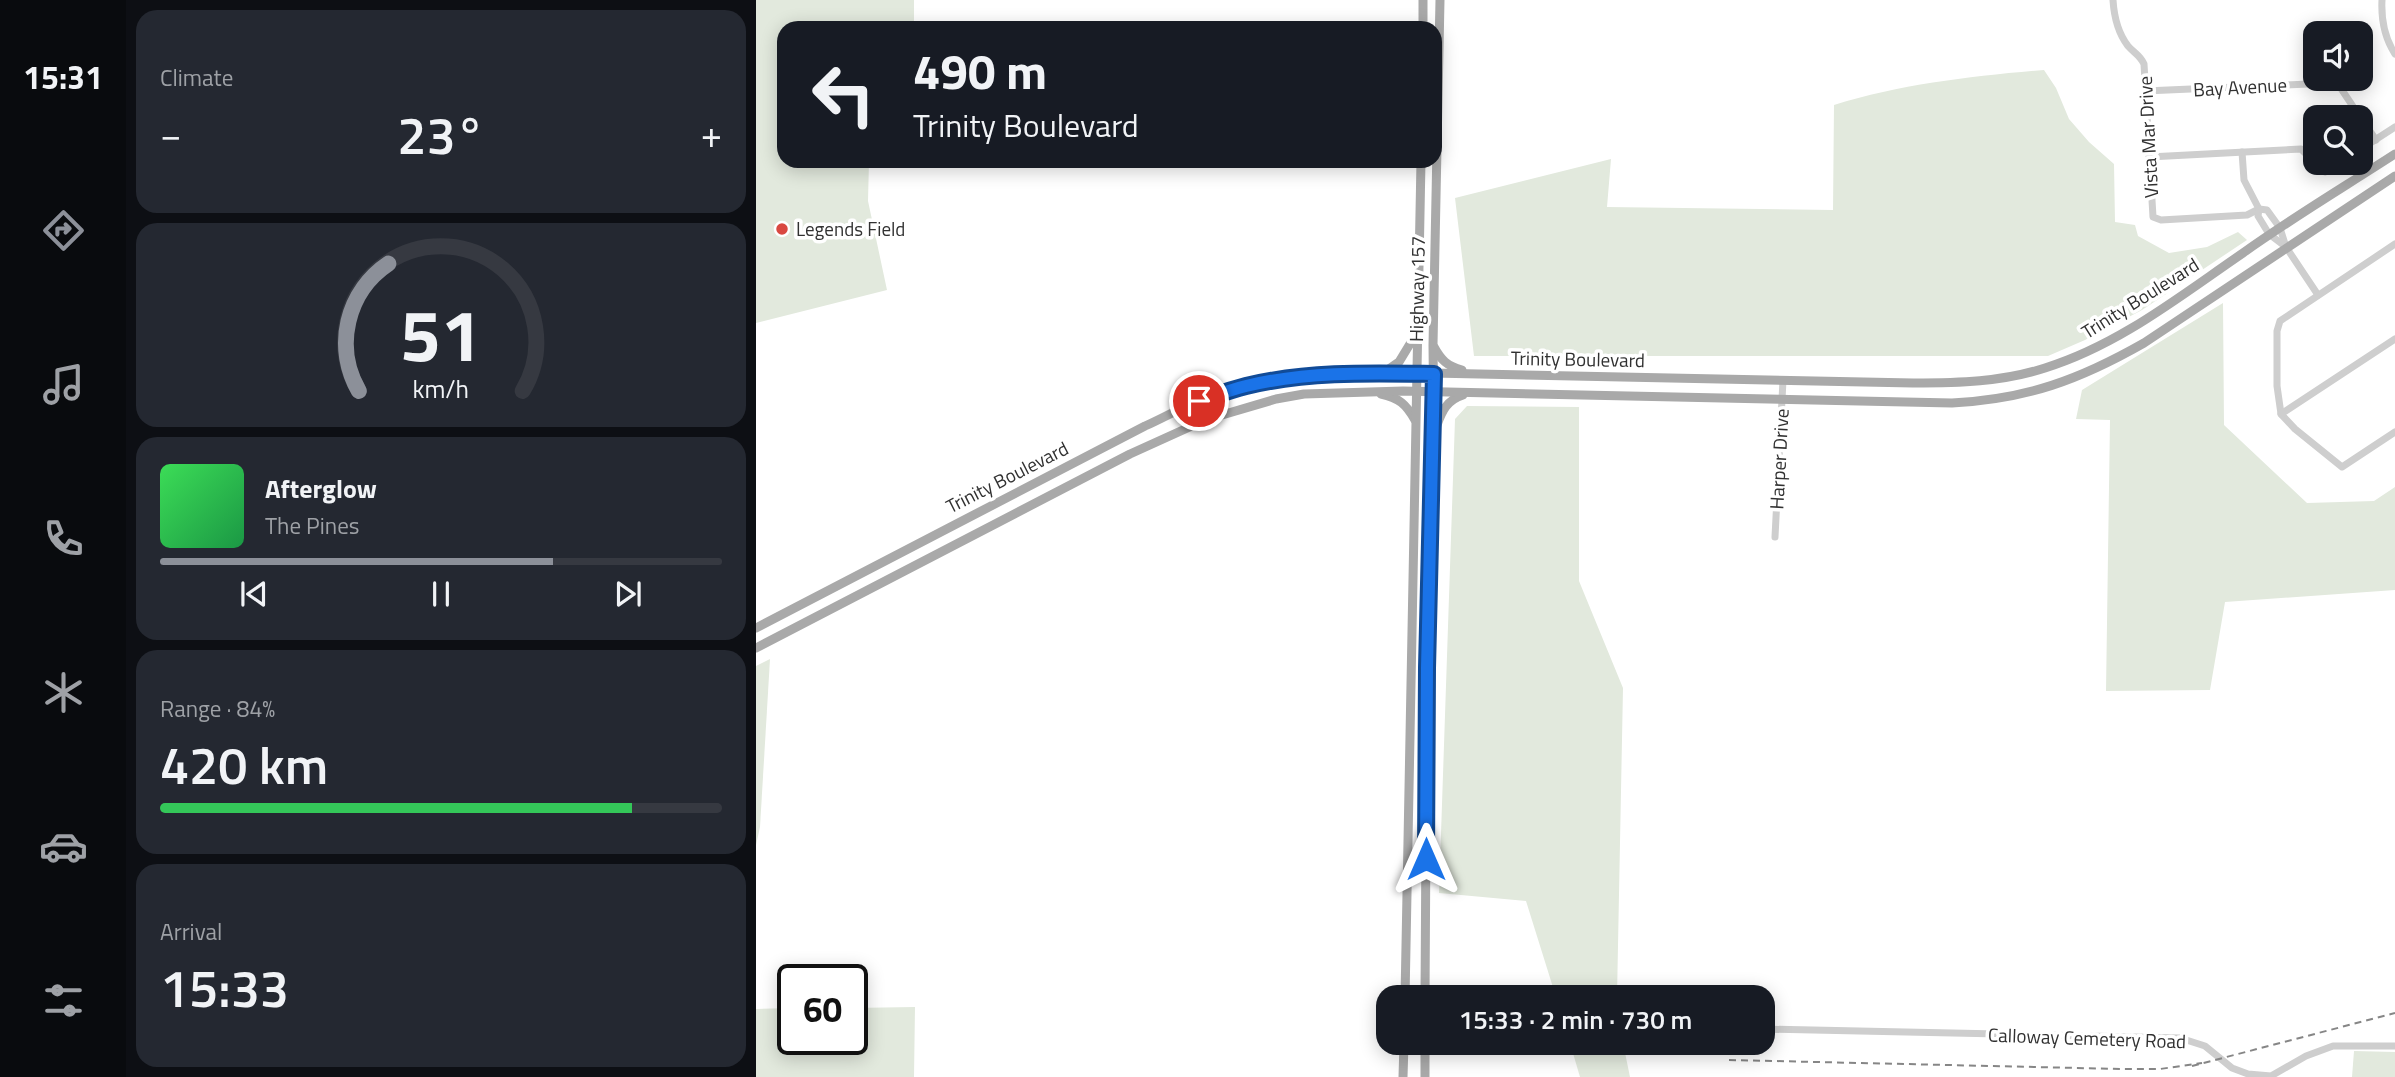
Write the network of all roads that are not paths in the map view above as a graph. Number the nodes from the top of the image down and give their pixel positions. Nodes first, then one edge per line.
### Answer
1 (1423, 0) edge
2 (1440, 0) edge
3 (2113, 0) edge
4 (2382, 0) edge
5 (1423, 21) edge
6 (1440, 21) edge
7 (2395, 54) edge
8 (2145, 91) junction
9 (2352, 105) edge
10 (2395, 127) edge
11 (2373, 137) edge
12 (2375, 140) joint
13 (2303, 151) edge
14 (2242, 152) junction
15 (2395, 154) edge
16 (2149, 157) junction
17 (1421, 168) edge
18 (1437, 168) edge
19 (2395, 176) edge
20 (2259, 209) junction
21 (2280, 228) junction
22 (2269, 234) junction
23 (2395, 244) edge
24 (2286, 247) junction
25 (2318, 295) junction
26 (1417, 332) junction
27 (2395, 339) edge
28 (1433, 345) junction
29 (1385, 372) junction
30 (1417, 373) junction
31 (1434, 374) junction
32 (1474, 374) junction
33 (1592, 376) junction
34 (1783, 380) junction
35 (1366, 391) junction
36 (1417, 392) junction
37 (1434, 393) junction
38 (1469, 393) junction
39 (1591, 394) junction
40 (1782, 399) junction
41 (2281, 414) junction
42 (1417, 424) junction
43 (2395, 432) edge
44 (1434, 434) junction
45 (1089, 454) junction
46 (1097, 471) junction
47 (1775, 537) dead end
48 (878, 564) junction
49 (887, 580) junction
50 (756, 628) edge
51 (756, 648) edge
52 (1410, 656) junction
53 (1427, 657) junction
54 (1405, 985) edge
55 (1425, 985) edge
56 (1775, 1029) edge
57 (2395, 1046) edge
58 (1404, 1055) edge
59 (1425, 1055) edge
60 (1403, 1077) edge
61 (1425, 1077) edge

1 - 5 main road
2 - 6 main road, Highway 157
3 - 8 street, Vista Mar Drive
4 - 7 street
8 - 9 street, Bay Avenue
8 - 16 street, Vista Mar Drive
10 - 12 street
11 - 12 street, Bay Avenue
13 - 14 street
14 - 16 street
14 - 20 street
15 - 21 main road, Trinity Boulevard
16 - 20 street, Vista Mar Drive
17 - 26 main road, Highway 157
18 - 28 main road, Highway 157
19 - 24 main road, Trinity Boulevard
20 - 21 street
20 - 22 street
21 - 22 main road, Trinity Boulevard
21 - 24 street
22 - 24 street
22 - 34 main road, Trinity Boulevard
23 - 25 street
24 - 25 street
24 - 40 main road, Trinity Boulevard
25 - 41 street
26 - 29 main road
26 - 30 main road, Highway 157
27 - 41 street
28 - 31 main road, Highway 157
28 - 32 main road
29 - 30 main road, Trinity Boulevard
29 - 45 main road, Trinity Boulevard
30 - 31 main road, Trinity Boulevard
30 - 36 main road, Highway 157
31 - 32 main road, Trinity Boulevard
31 - 37 main road, Highway 157
32 - 33 main road, Trinity Boulevard
33 - 34 main road, Trinity Boulevard
33 - 39 main road
34 - 40 street, Harper Drive
35 - 36 main road, Trinity Boulevard
35 - 42 main road
35 - 46 main road, Trinity Boulevard
36 - 37 main road, Trinity Boulevard
36 - 42 main road, Highway 157
37 - 38 main road, Trinity Boulevard
37 - 44 main road, Highway 157
38 - 39 main road, Trinity Boulevard
38 - 44 main road
39 - 40 main road, Trinity Boulevard
40 - 47 street, Harper Drive
41 - 43 street
42 - 52 main road, Highway 157
44 - 53 main road, Highway 157
45 - 46 main road
45 - 48 main road, Trinity Boulevard
46 - 49 main road, Trinity Boulevard
48 - 49 main road
48 - 50 main road, Trinity Boulevard
49 - 51 main road, Trinity Boulevard
52 - 53 main road
52 - 54 main road, Highway 157
53 - 55 main road, Highway 157
56 - 57 street, Calloway Cemetery Road
58 - 60 main road
59 - 61 main road

